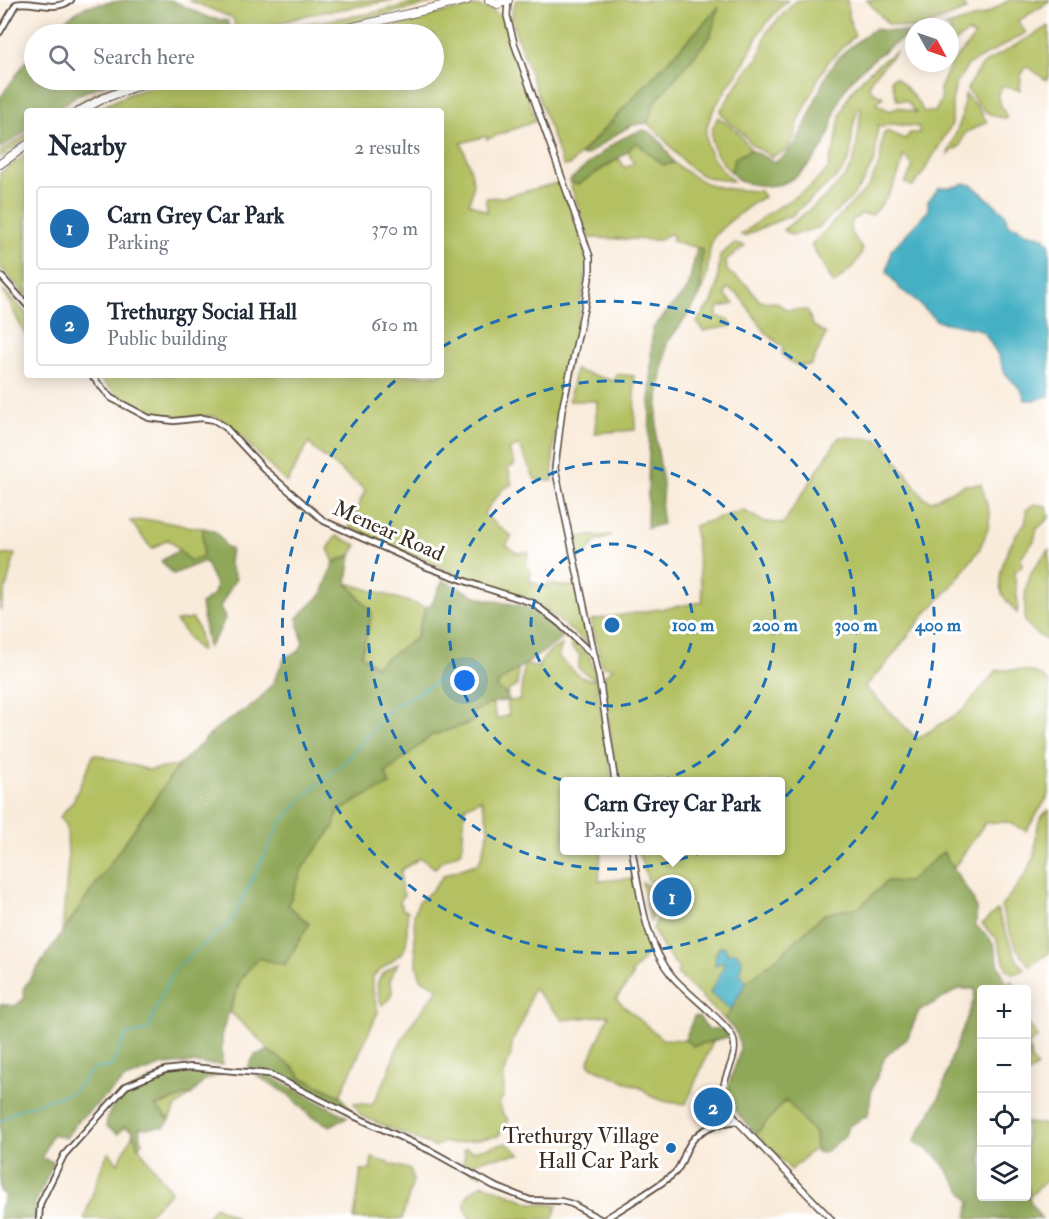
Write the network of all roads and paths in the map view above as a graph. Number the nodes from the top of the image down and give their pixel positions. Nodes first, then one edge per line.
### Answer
1 (29, 0) edge
2 (71, 0) edge
3 (467, 0) edge
4 (508, 0) edge
5 (490, 2) edge
6 (507, 16) junction
7 (366, 24) edge
8 (0, 32) edge
9 (126, 90) edge
10 (86, 108) edge
11 (24, 147) edge
12 (0, 164) edge
13 (0, 275) edge
14 (24, 302) edge
15 (94, 378) edge
16 (595, 657) junction
17 (614, 777) edge
18 (633, 855) edge
19 (726, 1104) junction
20 (737, 1120) junction
21 (712, 1125) junction
22 (39, 1219) edge
23 (602, 1219) edge
24 (831, 1219) edge

1 - 2 street
1 - 8 street
3 - 7 highway
4 - 5 highway
4 - 6 street
5 - 6 street
6 - 16 street
9 - 10 highway
11 - 12 highway
13 - 14 street
15 - 16 street, Menear Road
16 - 17 street
18 - 19 street
19 - 20 street
19 - 21 street
20 - 21 street
20 - 24 street
21 - 23 street
22 - 23 street

